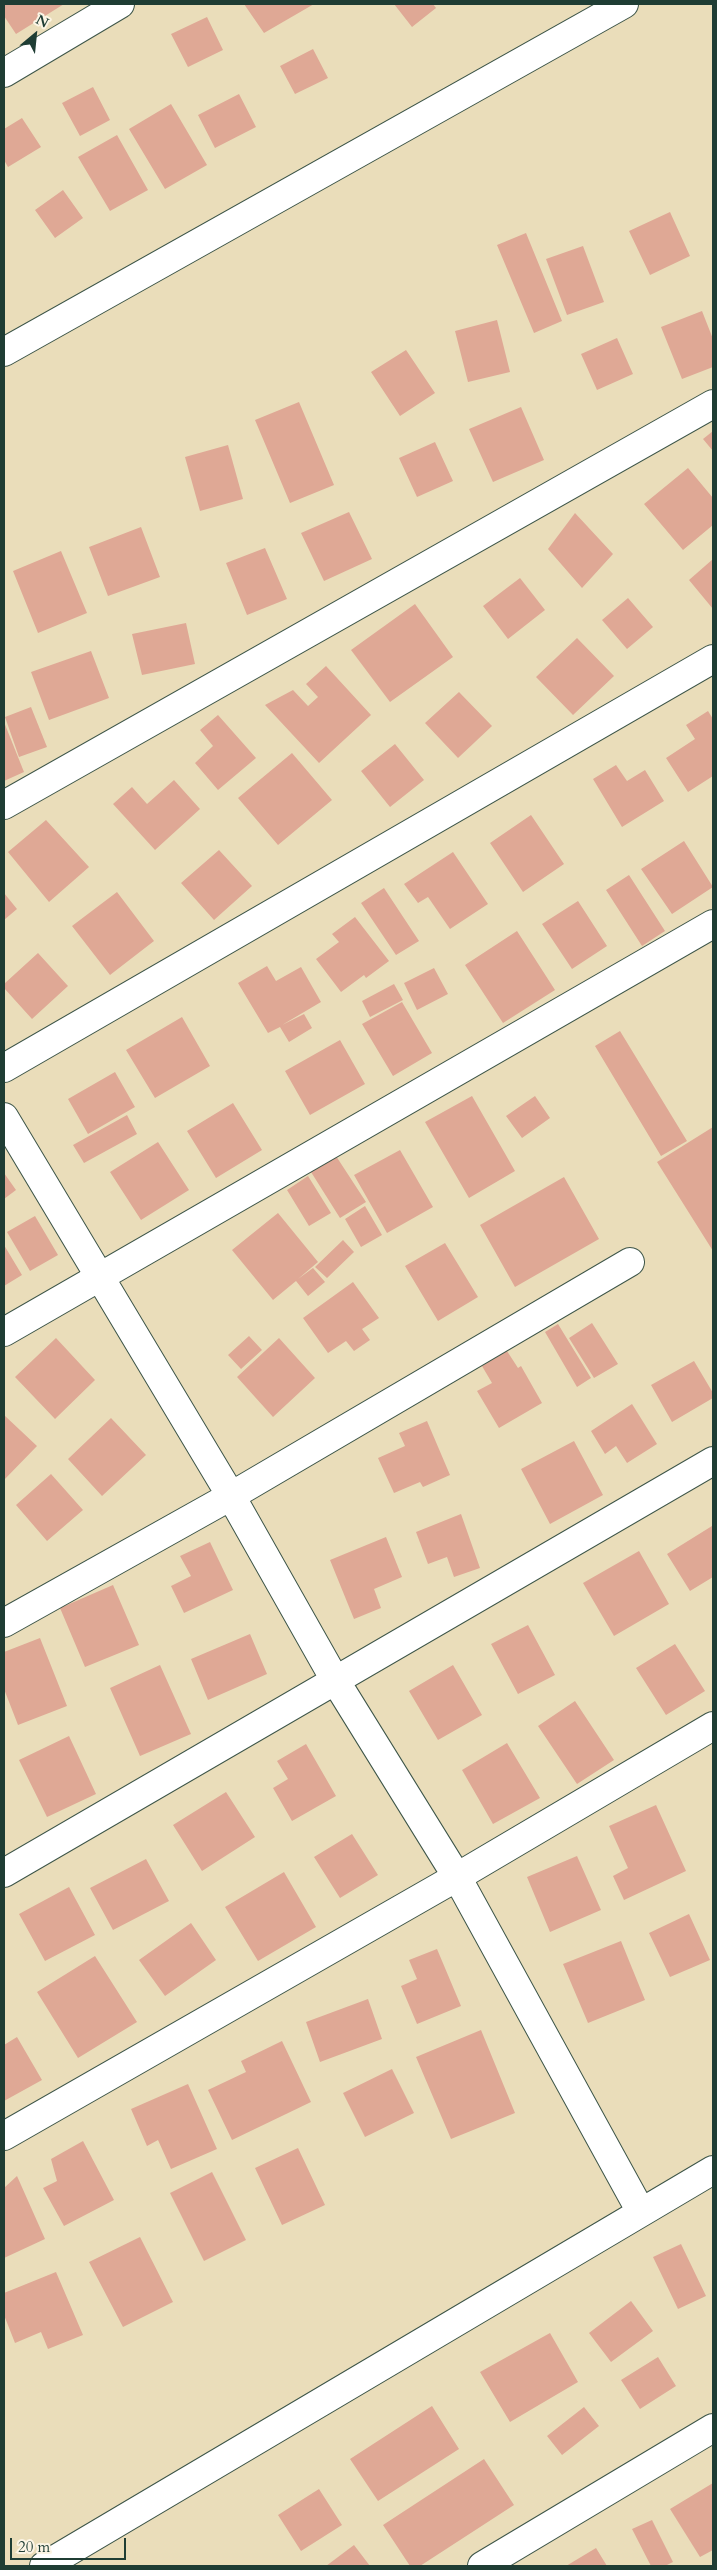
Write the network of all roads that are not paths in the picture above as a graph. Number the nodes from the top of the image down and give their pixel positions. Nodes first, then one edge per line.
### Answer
1 (120, 4) edge
2 (624, 4) edge
3 (4, 73) edge
4 (4, 352) edge
5 (713, 404) edge
6 (713, 659) edge
7 (4, 805) edge
8 (713, 924) edge
9 (4, 1068) edge
10 (4, 1117) edge
11 (630, 1262) dead end
12 (99, 1276) junction
13 (4, 1332) edge
14 (713, 1461) edge
15 (231, 1496) junction
16 (4, 1623) edge
17 (335, 1680) junction
18 (713, 1726) edge
19 (4, 1873) edge
20 (457, 1876) junction
21 (4, 2136) edge
22 (713, 2170) edge
23 (642, 2212) junction
24 (713, 2428) edge
25 (44, 2566) edge
26 (482, 2566) edge

1 - 3 street
2 - 4 street
5 - 7 street
6 - 9 street
8 - 12 street
10 - 12 street
11 - 15 street
12 - 13 street
12 - 15 street
14 - 17 street
15 - 16 street
15 - 17 street
17 - 19 street
17 - 20 street
18 - 20 street
20 - 21 street
20 - 23 street
22 - 23 street
23 - 25 street
24 - 26 street

